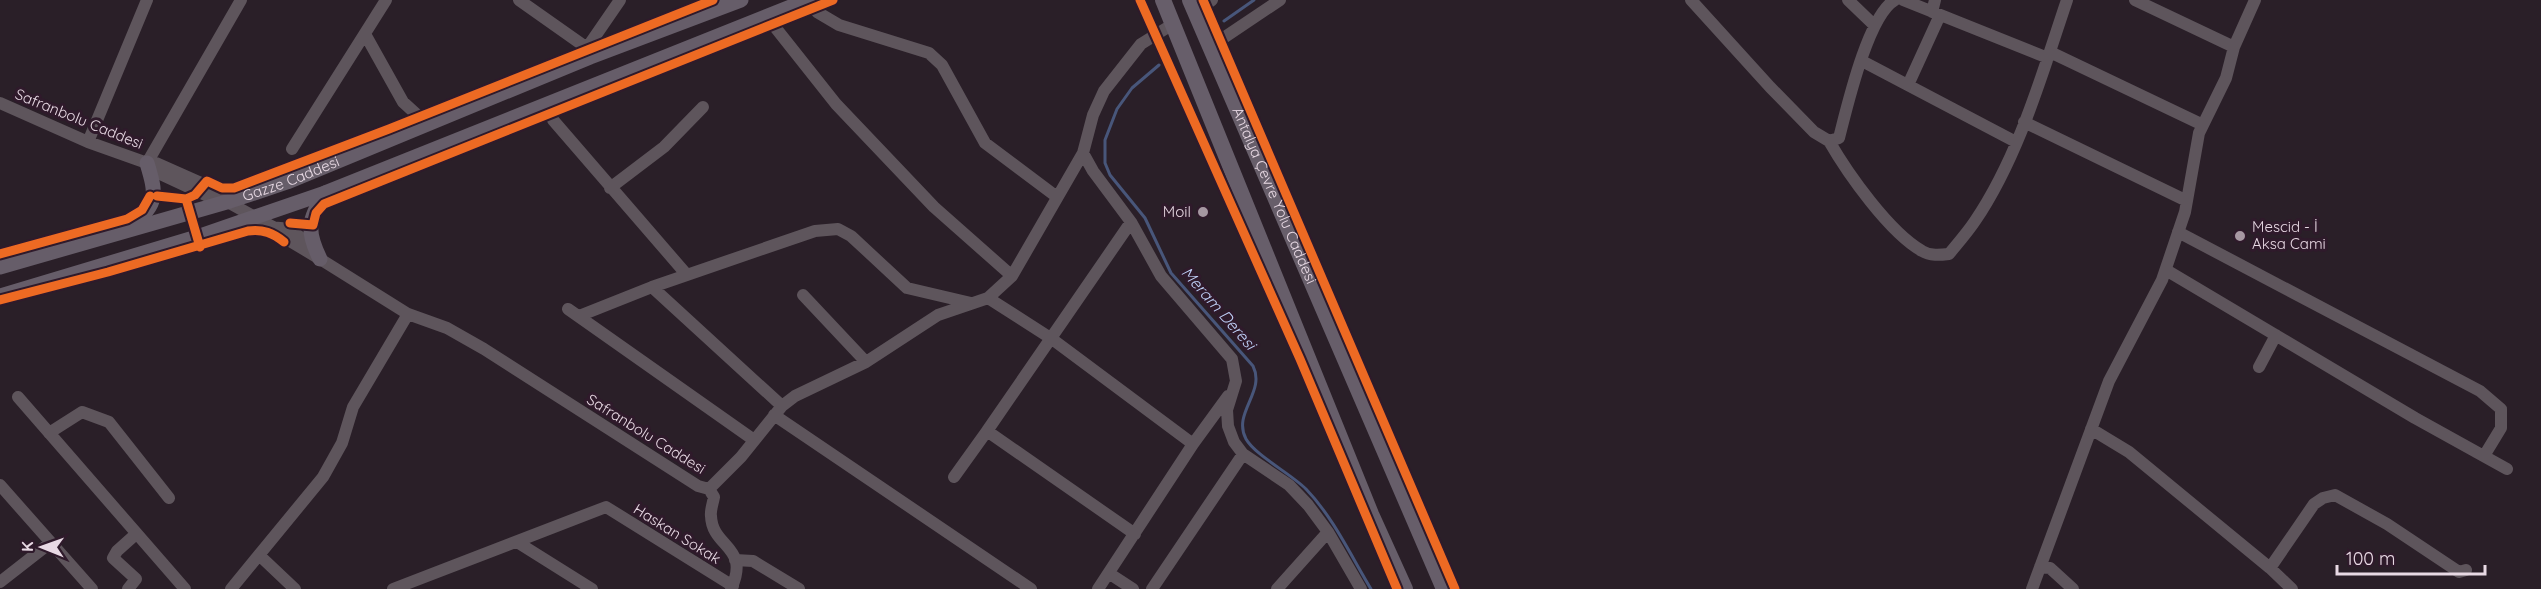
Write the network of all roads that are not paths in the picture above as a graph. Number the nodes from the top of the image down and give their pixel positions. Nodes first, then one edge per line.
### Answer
1 (147, 0) edge
2 (241, 0) edge
3 (386, 0) edge
4 (519, 0) edge
5 (620, 0) edge
6 (741, 0) edge
7 (808, 0) edge
8 (1163, 0) edge
9 (1212, 0) edge
10 (1280, 0) edge
11 (1691, 0) edge
12 (1848, 0) edge
13 (1895, 0) edge
14 (1903, 0) edge
15 (2067, 0) edge
16 (2135, 0) edge
17 (2255, 0) edge
18 (1192, 6) edge
19 (1936, 9) edge
20 (767, 17) junction
21 (1173, 24) junction
22 (1874, 25) junction
23 (365, 33) junction
24 (1210, 47) junction
25 (2234, 47) junction
26 (588, 52) junction
27 (2049, 55) junction
28 (1862, 62) junction
29 (1908, 86) junction
30 (0, 103) edge
31 (703, 107) dead end
32 (553, 120) dead end
33 (2024, 122) junction
34 (427, 124) junction
35 (2203, 125) junction
36 (1829, 141) junction
37 (88, 142) junction
38 (2016, 142) junction
39 (292, 148) dead end
40 (1083, 153) junction
41 (147, 163) junction
42 (610, 188) junction
43 (325, 193) junction
44 (1057, 197) junction
45 (226, 201) junction
46 (2187, 201) junction
47 (255, 217) junction
48 (1131, 222) junction
49 (122, 231) junction
50 (2178, 232) junction
51 (320, 260) junction
52 (0, 267) edge
53 (2166, 270) junction
54 (687, 274) junction
55 (1012, 276) junction
56 (652, 286) junction
57 (803, 295) dead end
58 (0, 296) edge
59 (988, 298) junction
60 (972, 303) junction
61 (408, 314) junction
62 (2276, 335) junction
63 (1052, 339) junction
64 (866, 362) junction
65 (2259, 367) dead end
66 (1231, 393) junction
67 (18, 397) dead end
68 (778, 411) junction
69 (2091, 429) junction
70 (987, 431) junction
71 (49, 433) junction
72 (754, 440) junction
73 (1193, 444) junction
74 (1243, 454) junction
75 (2484, 456) junction
76 (2507, 469) dead end
77 (954, 477) dead end
78 (0, 486) edge
79 (710, 489) junction
80 (169, 498) dead end
81 (1328, 532) junction
82 (136, 534) junction
83 (1135, 534) junction
84 (518, 542) junction
85 (50, 543) junction
86 (259, 555) junction
87 (735, 560) junction
88 (2040, 567) junction
89 (2270, 568) junction
90 (2466, 570) dead end
91 (1110, 574) junction
92 (0, 582) edge
93 (732, 587) edge
94 (92, 589) edge
95 (128, 589) edge
96 (185, 589) edge
97 (231, 589) edge
98 (295, 589) edge
99 (393, 589) edge
100 (592, 589) edge
101 (799, 589) edge
102 (1031, 589) edge
103 (1098, 589) edge
104 (1133, 589) edge
105 (1152, 589) edge
106 (1277, 589) edge
107 (1361, 589) edge
108 (1405, 589) edge
109 (1444, 589) edge
110 (2032, 589) edge
111 (2073, 589) edge
112 (2292, 589) edge

1 - 37 street
2 - 41 street
3 - 23 street
4 - 26 street
5 - 26 street
6 - 26 main road, Gazze Caddesi
7 - 20 main road, Gazze Caddesi
7 - 44 street
8 - 21 highway, Antalya Çevre Yolu Caddesi
9 - 18 street
10 - 24 street
11 - 36 street
12 - 22 street
13 - 22 street
14 - 19 street
15 - 27 street
16 - 25 street
17 - 25 street
18 - 24 highway, Antalya Çevre Yolu Caddesi
19 - 27 street
19 - 29 street
20 - 43 main road, Gazze Caddesi
20 - 55 street
21 - 40 street, Safranbolu Caddesi
21 - 108 highway, Antalya Çevre Yolu Caddesi
22 - 28 street
23 - 34 street
23 - 39 street
24 - 109 highway, Antalya Çevre Yolu Caddesi
25 - 35 street
26 - 34 main road, Gazze Caddesi
27 - 33 street
27 - 35 street
28 - 29 street
28 - 36 street
29 - 38 street
30 - 37 street, Safranbolu Caddesi
31 - 42 street
32 - 42 street
33 - 38 street
33 - 46 street
34 - 45 main road, Gazze Caddesi
35 - 46 street
36 - 38 street
37 - 41 street, Safranbolu Caddesi
40 - 44 street, Safranbolu Caddesi
40 - 48 street
41 - 45 street, Safranbolu Caddesi
41 - 49 main road
42 - 54 street
43 - 47 main road, Gazze Caddesi
43 - 51 main road
44 - 55 street, Safranbolu Caddesi
45 - 47 street, Safranbolu Caddesi
45 - 49 main road, Gazze Caddesi
46 - 50 street
47 - 51 street, Safranbolu Caddesi
47 - 58 main road, Gazze Caddesi
48 - 63 street
48 - 66 street
49 - 52 main road, Gazze Caddesi
50 - 53 street
50 - 75 street
51 - 61 street, Safranbolu Caddesi
53 - 62 street
53 - 69 street
54 - 56 street
54 - 60 street
55 - 59 street, Safranbolu Caddesi
56 - 68 street
56 - 72 street
57 - 64 street
59 - 60 street, Safranbolu Caddesi
59 - 63 street
60 - 64 street, Safranbolu Caddesi
61 - 79 street, Safranbolu Caddesi
61 - 86 street
62 - 65 street
62 - 75 street
63 - 70 street
63 - 73 street
64 - 68 street, Safranbolu Caddesi
66 - 73 street
66 - 74 street
67 - 71 street
68 - 72 street, Safranbolu Caddesi
68 - 102 street
69 - 88 street
69 - 89 street
70 - 77 street
70 - 83 street
71 - 80 street
71 - 82 street
72 - 79 street, Safranbolu Caddesi
73 - 83 street
74 - 81 street
74 - 105 street
75 - 76 street
78 - 85 street
79 - 87 street
81 - 106 street
81 - 107 street
82 - 95 street
82 - 96 street
83 - 91 street
84 - 93 street, Haskan Sokak
84 - 99 street
84 - 100 street
85 - 92 street
85 - 94 street
86 - 97 street
86 - 98 street
87 - 93 street
87 - 101 street
88 - 110 street
88 - 111 street
89 - 90 street
89 - 112 street
91 - 103 street
91 - 104 street

